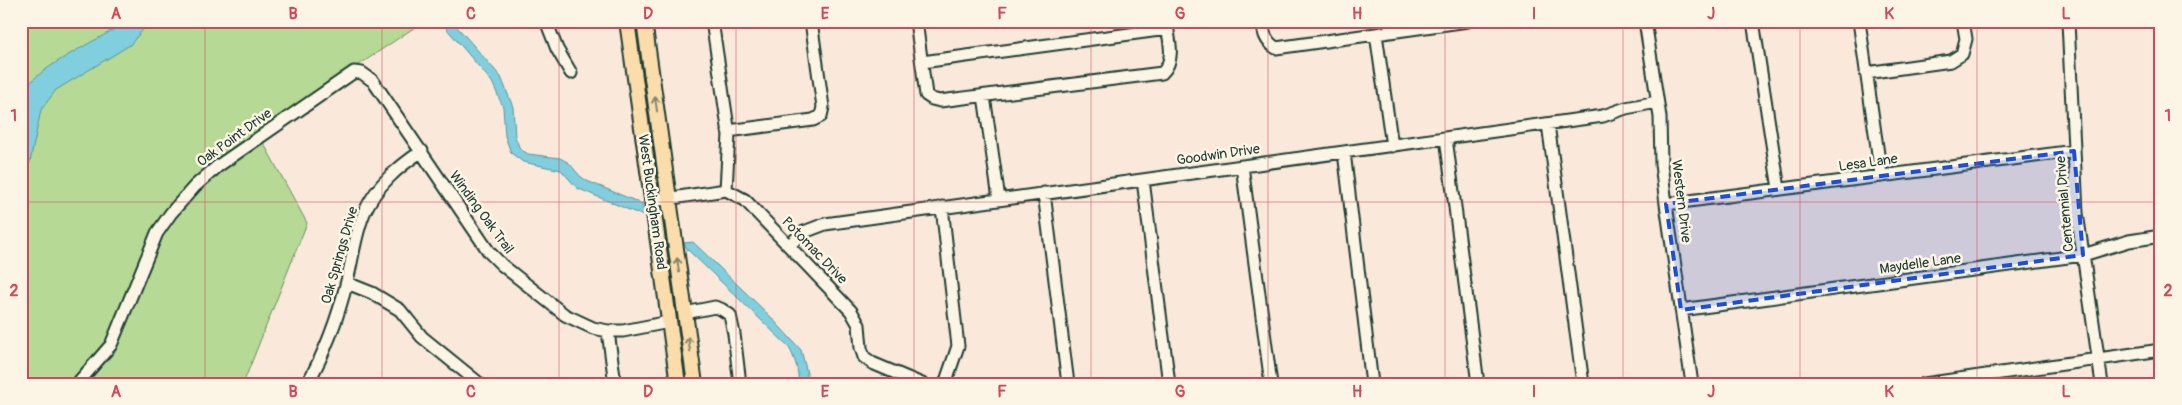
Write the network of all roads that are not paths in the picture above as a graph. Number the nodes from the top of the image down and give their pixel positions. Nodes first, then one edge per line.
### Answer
1 (546, 21) edge
2 (627, 21) edge
3 (644, 21) edge
4 (712, 21) edge
5 (811, 21) edge
6 (916, 21) edge
7 (1262, 21) edge
8 (1468, 21) edge
9 (1645, 21) edge
10 (1753, 21) edge
11 (1859, 21) edge
12 (1964, 21) edge
13 (2068, 21) edge
14 (1167, 25) edge
15 (1376, 34) junction
16 (922, 62) junction
17 (362, 73) joint
18 (571, 73) dead end
19 (1866, 73) junction
20 (984, 96) junction
21 (1657, 102) junction
22 (1548, 124) junction
23 (728, 132) junction
24 (1446, 138) junction
25 (1392, 146) junction
26 (422, 151) junction
27 (2074, 151) junction
28 (1344, 152) junction
29 (1242, 166) junction
30 (1881, 175) junction
31 (1143, 180) junction
32 (1779, 189) junction
33 (726, 190) junction
34 (1044, 193) junction
35 (669, 198) junction
36 (999, 199) junction
37 (652, 201) junction
38 (1666, 204) junction
39 (942, 207) junction
40 (2161, 236) edge
41 (789, 245) junction
42 (2083, 255) junction
43 (347, 283) junction
44 (1681, 310) junction
45 (685, 313) junction
46 (669, 322) junction
47 (608, 331) junction
48 (2161, 350) edge
49 (2099, 359) junction
50 (77, 384) edge
51 (308, 384) edge
52 (480, 384) edge
53 (615, 384) edge
54 (678, 384) edge
55 (695, 384) edge
56 (740, 384) edge
57 (922, 384) edge
58 (945, 384) edge
59 (1068, 384) edge
60 (1169, 384) edge
61 (1271, 384) edge
62 (1372, 384) edge
63 (1478, 384) edge
64 (1583, 384) edge
65 (1692, 384) edge
66 (1924, 384) edge
67 (2102, 384) edge

1 - 18 street
2 - 37 main road, West Buckingham Road
35 -> 3 main road, West Buckingham Road
4 - 23 street
5 - 23 street
6 - 16 street
7 - 15 street
8 - 15 street
9 - 21 street, Western Drive
10 - 32 street
11 - 19 street
12 - 19 street
13 - 27 street, Centennial Drive
14 - 16 street
14 - 20 street
15 - 25 street
16 - 20 street
17 - 26 street, Winding Oak Trail
17 - 50 street, Oak Point Drive
19 - 30 street
20 - 36 street
21 - 22 street, Goodwin Drive
21 - 38 street, Western Drive
22 - 24 street, Goodwin Drive
22 - 64 street
23 - 33 street
24 - 25 street, Goodwin Drive
24 - 63 street
25 - 28 street, Goodwin Drive
26 - 43 street, Oak Springs Drive
26 - 47 street, Winding Oak Trail
27 - 30 street, Lesa Lane
27 - 42 street, Centennial Drive
28 - 29 street, Goodwin Drive
28 - 62 street
29 - 31 street, Goodwin Drive
29 - 61 street
30 - 32 street, Lesa Lane
31 - 34 street, Goodwin Drive
31 - 60 street
32 - 38 street, Lesa Lane
33 - 35 street
33 - 41 street, Potomac Drive
34 - 36 street, Goodwin Drive
34 - 59 street
35 - 37 street
45 -> 35 main road, West Buckingham Road
36 - 39 street, Goodwin Drive
37 - 46 main road, West Buckingham Road
38 - 44 street, Western Drive
39 - 41 street, Goodwin Drive
39 - 58 street
40 - 42 street, Maydelle Lane
41 - 57 street, Potomac Drive
42 - 44 street, Maydelle Lane
42 - 49 street, Centennial Drive
43 - 51 street, Oak Springs Drive
43 - 52 street
44 - 65 street, Western Drive
45 - 46 main road
55 -> 45 main road, West Buckingham Road
45 - 56 street
46 - 47 street, Winding Oak Trail
46 - 54 main road, West Buckingham Road
47 - 53 street
48 - 49 street
49 - 66 street
49 - 67 street, Centennial Drive

